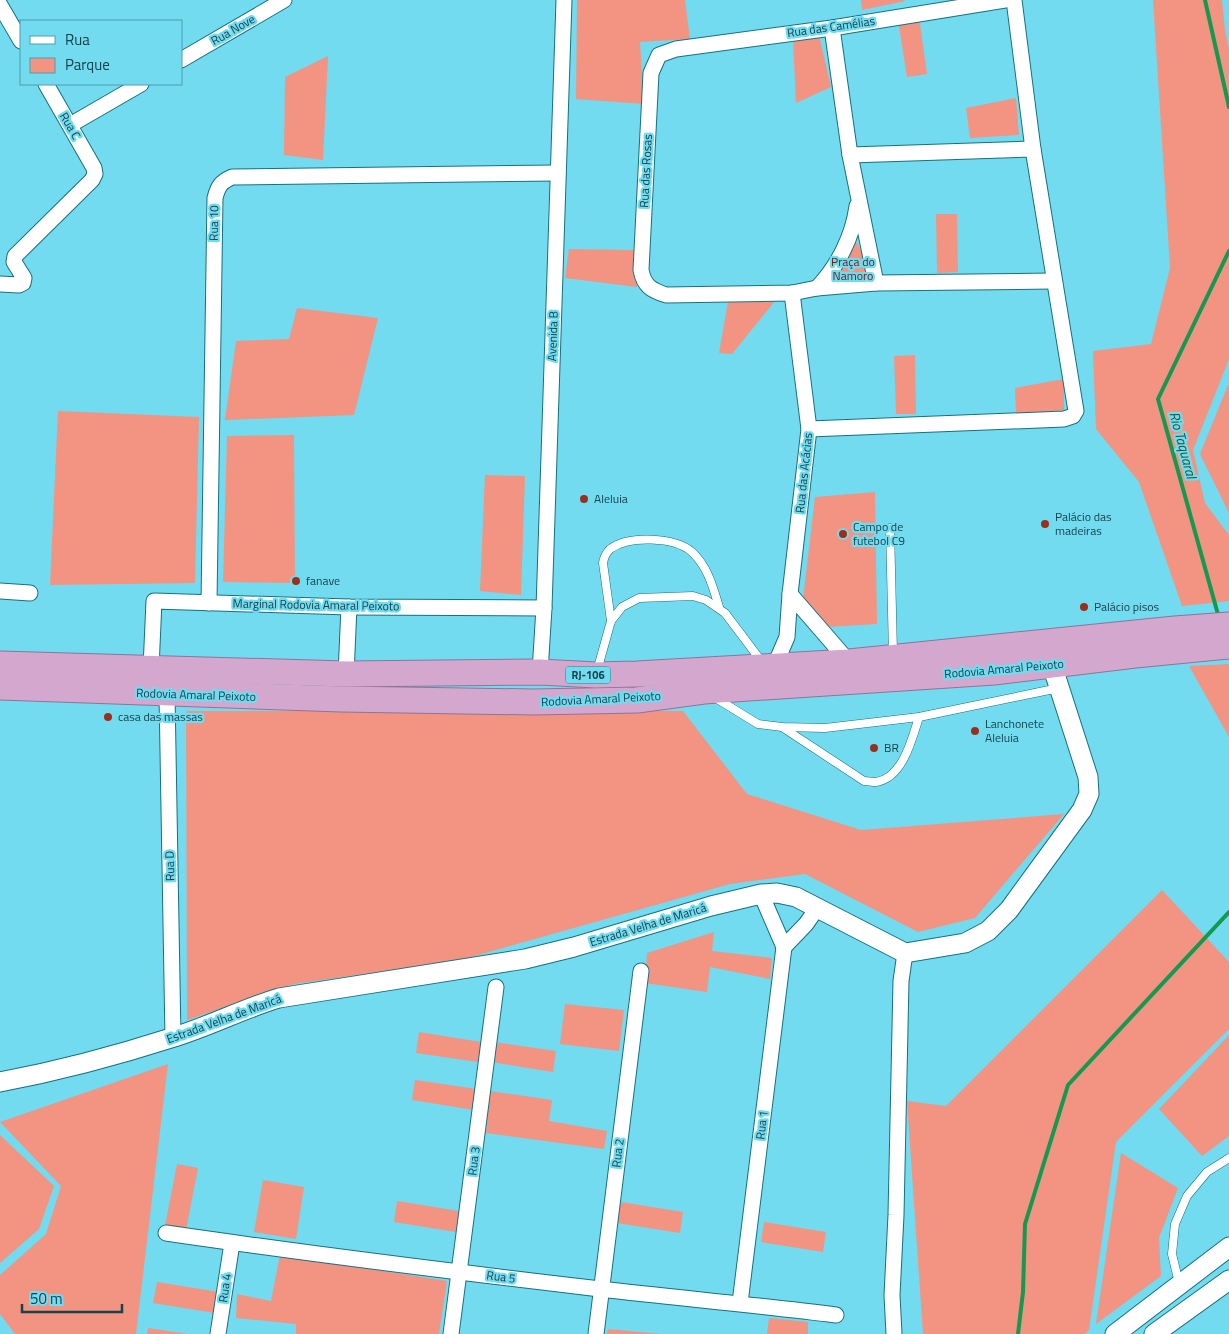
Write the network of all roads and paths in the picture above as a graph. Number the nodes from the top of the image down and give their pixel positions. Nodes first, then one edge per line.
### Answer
1 (284, 0) edge
2 (564, 0) edge
3 (1005, 0) edge
4 (1014, 0) edge
5 (0, 5) edge
6 (832, 28) junction
7 (20, 39) edge
8 (659, 56) joint
9 (182, 59) edge
10 (47, 85) edge
11 (139, 85) edge
12 (70, 125) junction
13 (1033, 149) junction
14 (850, 156) junction
15 (558, 173) junction
16 (858, 197) junction
17 (1053, 281) junction
18 (876, 283) junction
19 (0, 284) edge
20 (817, 288) junction
21 (792, 293) junction
22 (809, 429) junction
23 (890, 528) dead end
24 (0, 591) edge
25 (30, 593) dead end
26 (790, 594) junction
27 (209, 603) junction
28 (349, 607) junction
29 (719, 607) junction
30 (544, 608) junction
31 (611, 621) junction
32 (1229, 625) edge
33 (1176, 639) junction
34 (1229, 646) edge
35 (893, 658) junction
36 (849, 662) junction
37 (0, 664) edge
38 (770, 667) junction
39 (151, 668) junction
40 (540, 672) junction
41 (346, 674) junction
42 (596, 675) junction
43 (1056, 677) junction
44 (0, 687) edge
45 (704, 691) junction
46 (167, 694) junction
47 (919, 717) junction
48 (782, 727) junction
49 (761, 894) junction
50 (818, 907) junction
51 (784, 947) junction
52 (905, 953) junction
53 (641, 971) dead end
54 (496, 987) dead end
55 (173, 1038) junction
56 (0, 1082) edge
57 (1229, 1158) edge
58 (166, 1233) dead end
59 (232, 1242) junction
60 (1229, 1247) edge
61 (459, 1272) junction
62 (1229, 1280) edge
63 (1179, 1284) junction
64 (601, 1289) junction
65 (740, 1303) junction
66 (1192, 1308) junction
67 (836, 1315) dead end
68 (218, 1334) edge
69 (451, 1334) edge
70 (596, 1334) edge
71 (894, 1334) edge
72 (1115, 1334) edge
73 (1154, 1334) edge

1 - 9 street, Rua Nove
2 - 15 street, Avenida B
3 - 6 street, Rua das Camélias
4 - 13 street
5 - 7 street
6 - 8 street, Rua das Camélias
6 - 14 street
8 - 21 street, Rua das Rosas
10 - 12 street, Rua C
11 - 12 street
12 - 19 street, Rua C
13 - 14 street
13 - 17 street
14 - 16 street
15 - 27 street, Rua 10
15 - 30 street, Avenida B
16 - 18 street
16 - 20 street
17 - 18 street
17 - 22 street
18 - 20 street
20 - 21 street
21 - 22 street, Rua das Acácias
22 - 26 street, Rua das Acácias
23 - 35 lane
24 - 25 street
26 - 36 street
26 - 38 street, Rua das Acácias
27 - 28 street, Marginal Rodovia Amaral Peixoto
27 - 39 street, Marginal Rodovia Amaral Peixoto
28 - 30 street, Marginal Rodovia Amaral Peixoto
28 - 41 street
29 - 31 lane
29 - 31 lane
29 - 38 lane
30 - 40 street, Avenida B
31 - 42 lane
32 - 33 highway, Rodovia Amaral Peixoto / RJ-106
33 - 34 highway, Rodovia Amaral Peixoto / RJ-106
33 - 35 highway, Rodovia Amaral Peixoto / RJ-106
33 - 43 highway, Rodovia Amaral Peixoto / RJ-106
35 - 36 highway, Rodovia Amaral Peixoto / RJ-106
36 - 38 highway, Rodovia Amaral Peixoto / RJ-106
37 - 39 highway, Rodovia Amaral Peixoto / RJ-106
38 - 42 highway, Rodovia Amaral Peixoto / RJ-106
39 - 41 highway, Rodovia Amaral Peixoto / RJ-106
40 - 41 highway, Rodovia Amaral Peixoto / RJ-106
40 - 42 highway, Rodovia Amaral Peixoto / RJ-106
43 - 45 highway, Rodovia Amaral Peixoto / RJ-106
43 - 47 lane
43 - 52 street
44 - 46 highway, Rodovia Amaral Peixoto / RJ-106
45 - 46 highway, Rodovia Amaral Peixoto / RJ-106
45 - 48 lane
46 - 55 street, Rua D
47 - 48 lane
47 - 48 lane
49 - 50 street, Estrada Velha de Maricá
49 - 51 street
49 - 55 street, Estrada Velha de Maricá
50 - 51 street
50 - 52 street, Estrada Velha de Maricá
51 - 65 street, Rua 1
52 - 71 street
53 - 64 street, Rua 2
54 - 61 street, Rua 3
55 - 56 street, Estrada Velha de Maricá
57 - 63 lane
58 - 59 street, Rua 5
59 - 61 street, Rua 5
59 - 68 street, Rua 4
60 - 63 street
61 - 64 street, Rua 5
61 - 69 street, Rua 3
62 - 66 street
63 - 66 street
63 - 72 street
64 - 65 street, Rua 5
64 - 70 street, Rua 2
65 - 67 street, Rua 5
66 - 73 street

